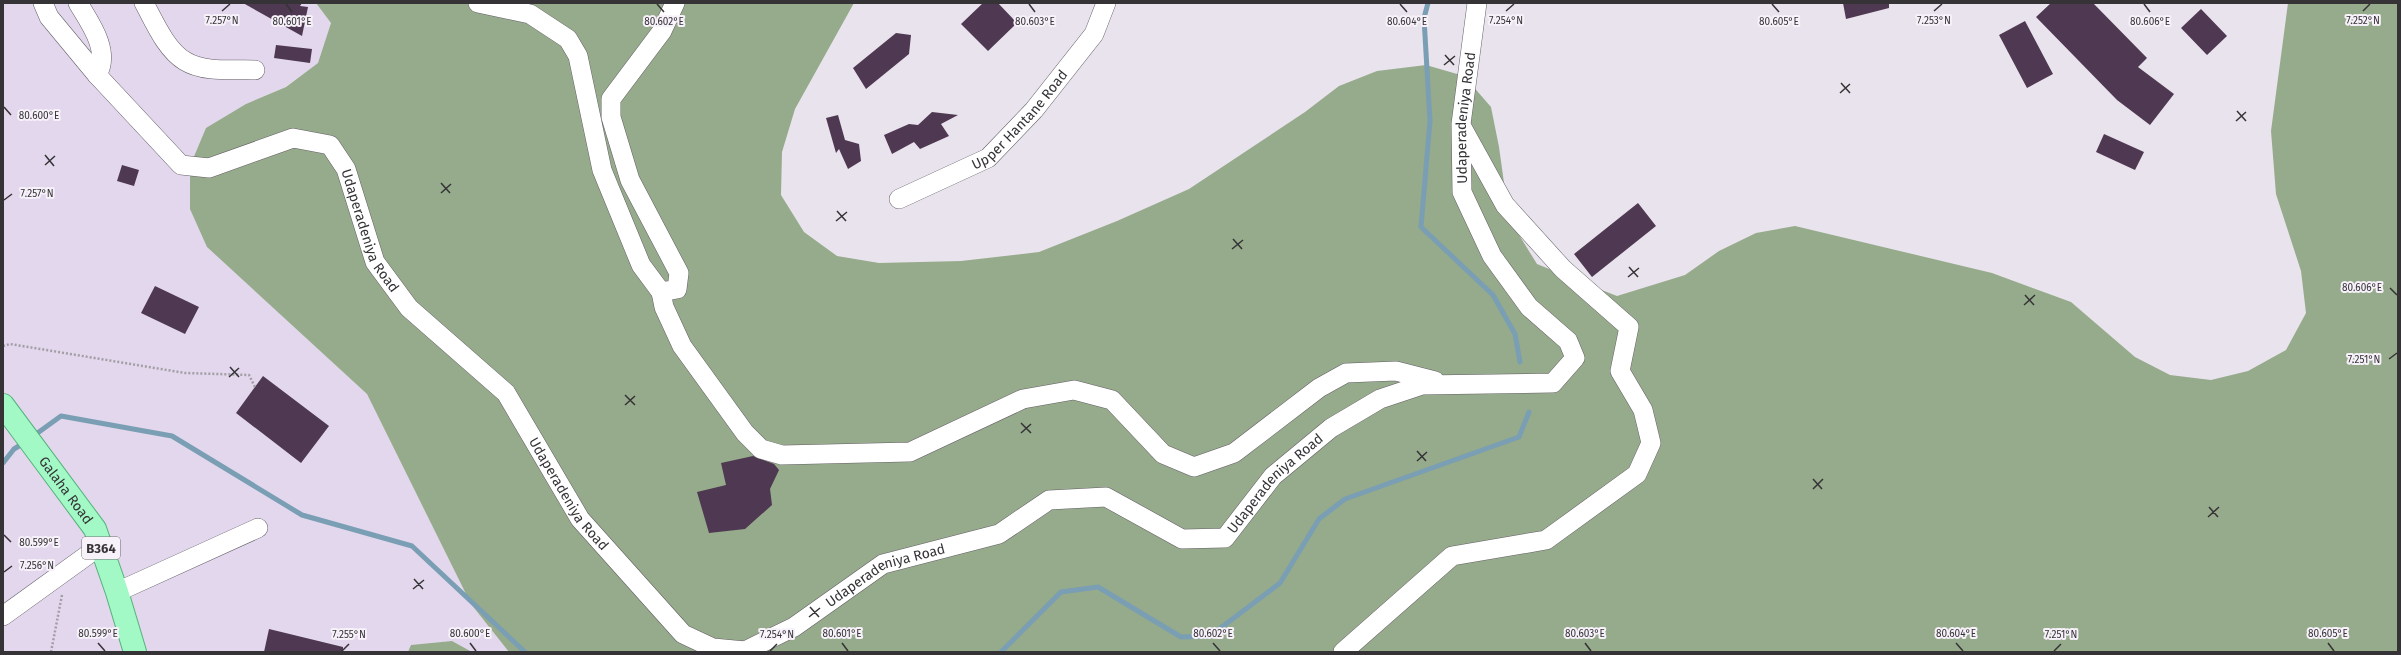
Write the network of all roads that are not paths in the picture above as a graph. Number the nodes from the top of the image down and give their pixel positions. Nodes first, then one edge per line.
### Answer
1 (43, 3) edge
2 (78, 3) edge
3 (144, 3) edge
4 (478, 3) edge
5 (675, 3) edge
6 (1106, 3) edge
7 (1477, 3) edge
8 (255, 70) dead end
9 (97, 76) junction
10 (1461, 124) junction
11 (899, 198) dead end
12 (661, 292) junction
13 (1448, 384) junction
14 (7, 410) edge
15 (258, 528) dead end
16 (100, 546) junction
17 (117, 592) junction
18 (3, 616) edge
19 (135, 652) edge
20 (1343, 652) edge

1 - 9 street, Udaperadeniya Road
2 - 9 street
3 - 8 street
4 - 12 street
5 - 12 street
6 - 11 street, Upper Hantane Road
7 - 10 street, Udaperadeniya Road
9 - 13 street, Udaperadeniya Road
10 - 13 street, Udaperadeniya Road
10 - 20 street
12 - 13 street
14 - 16 main road, Galaha Road / B364
15 - 17 street
16 - 17 main road, Galaha Road / B364
16 - 18 street
17 - 19 main road, Galaha Road / B364

